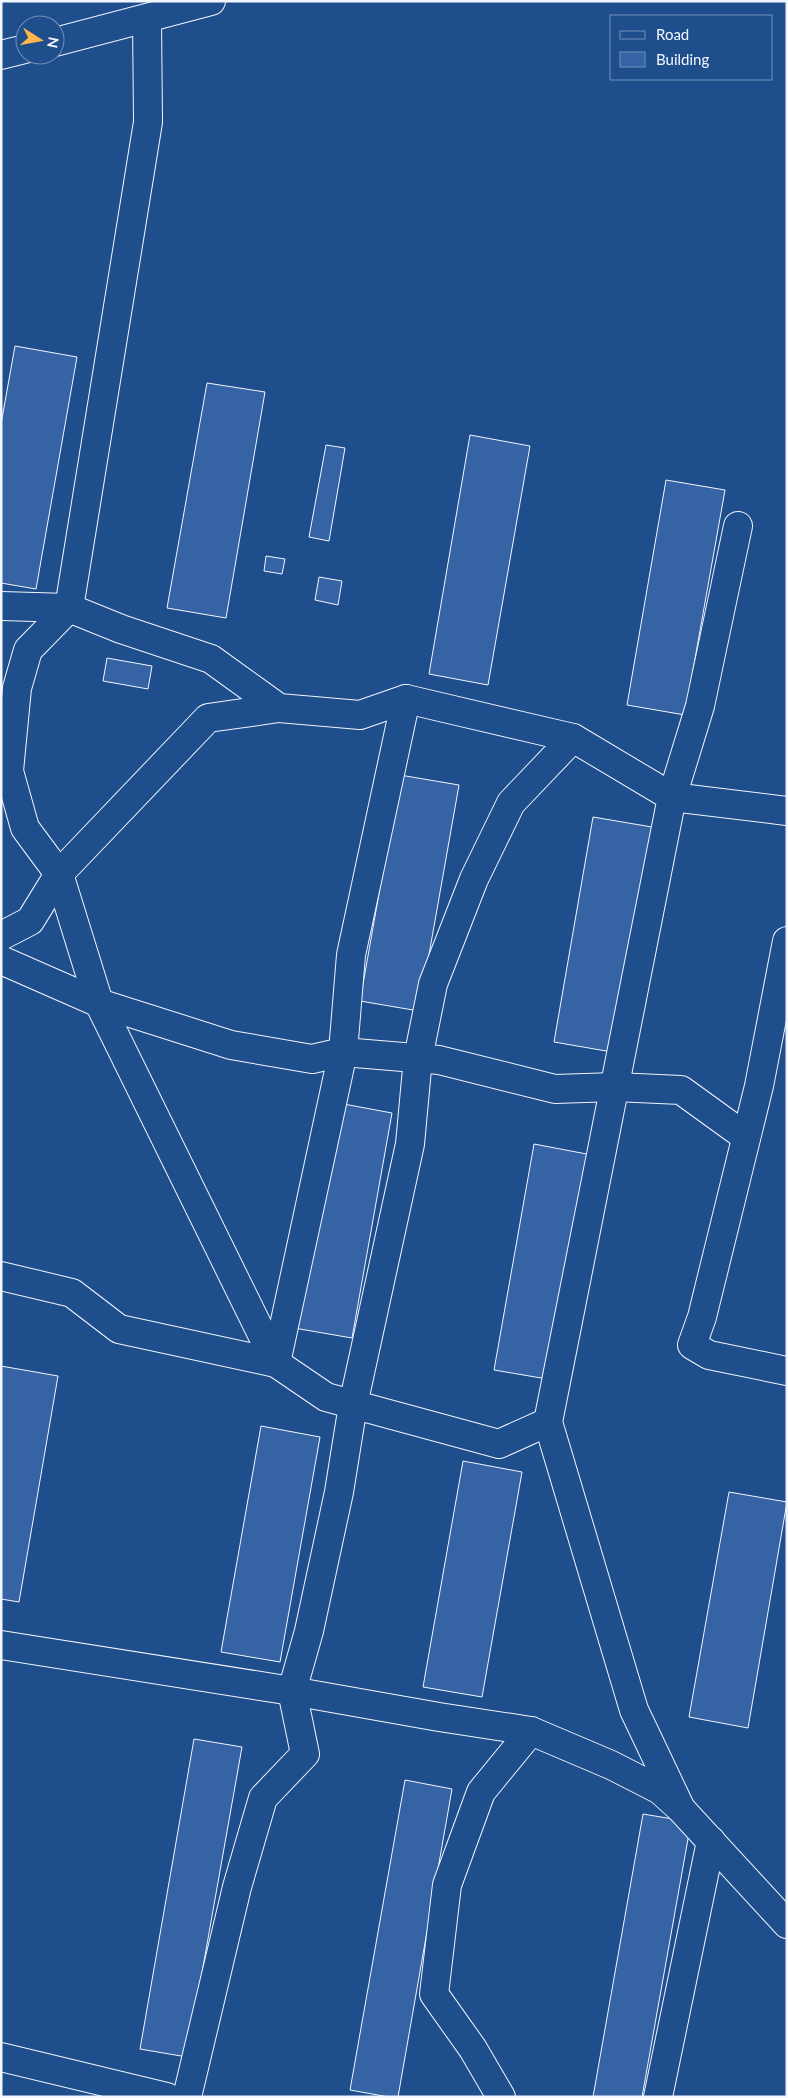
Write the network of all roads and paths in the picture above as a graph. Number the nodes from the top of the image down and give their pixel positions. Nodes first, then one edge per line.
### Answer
1 (211, 1) edge
2 (147, 19) junction
3 (65, 40) edge
4 (15, 52) edge
5 (1, 55) edge
6 (738, 526) dead end
7 (1, 606) edge
8 (69, 608) junction
9 (406, 698) junction
10 (279, 708) junction
11 (573, 738) junction
12 (672, 797) junction
13 (787, 811) edge
14 (59, 874) junction
15 (1, 936) edge
16 (787, 942) edge
17 (1, 960) edge
18 (98, 1003) junction
19 (343, 1052) junction
20 (418, 1058) junction
21 (615, 1087) junction
22 (746, 1137) junction
23 (1, 1276) edge
24 (276, 1363) junction
25 (787, 1371) edge
26 (353, 1405) junction
27 (548, 1422) junction
28 (1, 1645) edge
29 (292, 1691) junction
30 (531, 1730) junction
31 (681, 1809) junction
32 (711, 1841) junction
33 (787, 1924) edge
34 (1, 2057) edge
35 (167, 2097) edge
36 (187, 2097) edge
37 (501, 2097) edge
38 (658, 2097) edge

1 - 2 street
2 - 3 street
2 - 8 street
4 - 5 street
6 - 12 street
7 - 8 street
8 - 10 street
8 - 14 street
9 - 10 street
9 - 11 street
9 - 19 street
10 - 14 street
11 - 12 street
11 - 20 street
12 - 13 street
12 - 21 street
14 - 15 street
14 - 18 street
16 - 22 street
17 - 18 street
18 - 19 street
18 - 24 street
19 - 20 street
19 - 24 street
20 - 21 street
20 - 26 street
21 - 22 street
21 - 27 street
22 - 25 street
23 - 24 street
24 - 26 street
26 - 27 street
26 - 29 street
27 - 31 street
28 - 29 street
29 - 30 street
29 - 36 street
30 - 31 street
30 - 37 street
31 - 32 street
32 - 33 street
32 - 38 street
34 - 35 street

